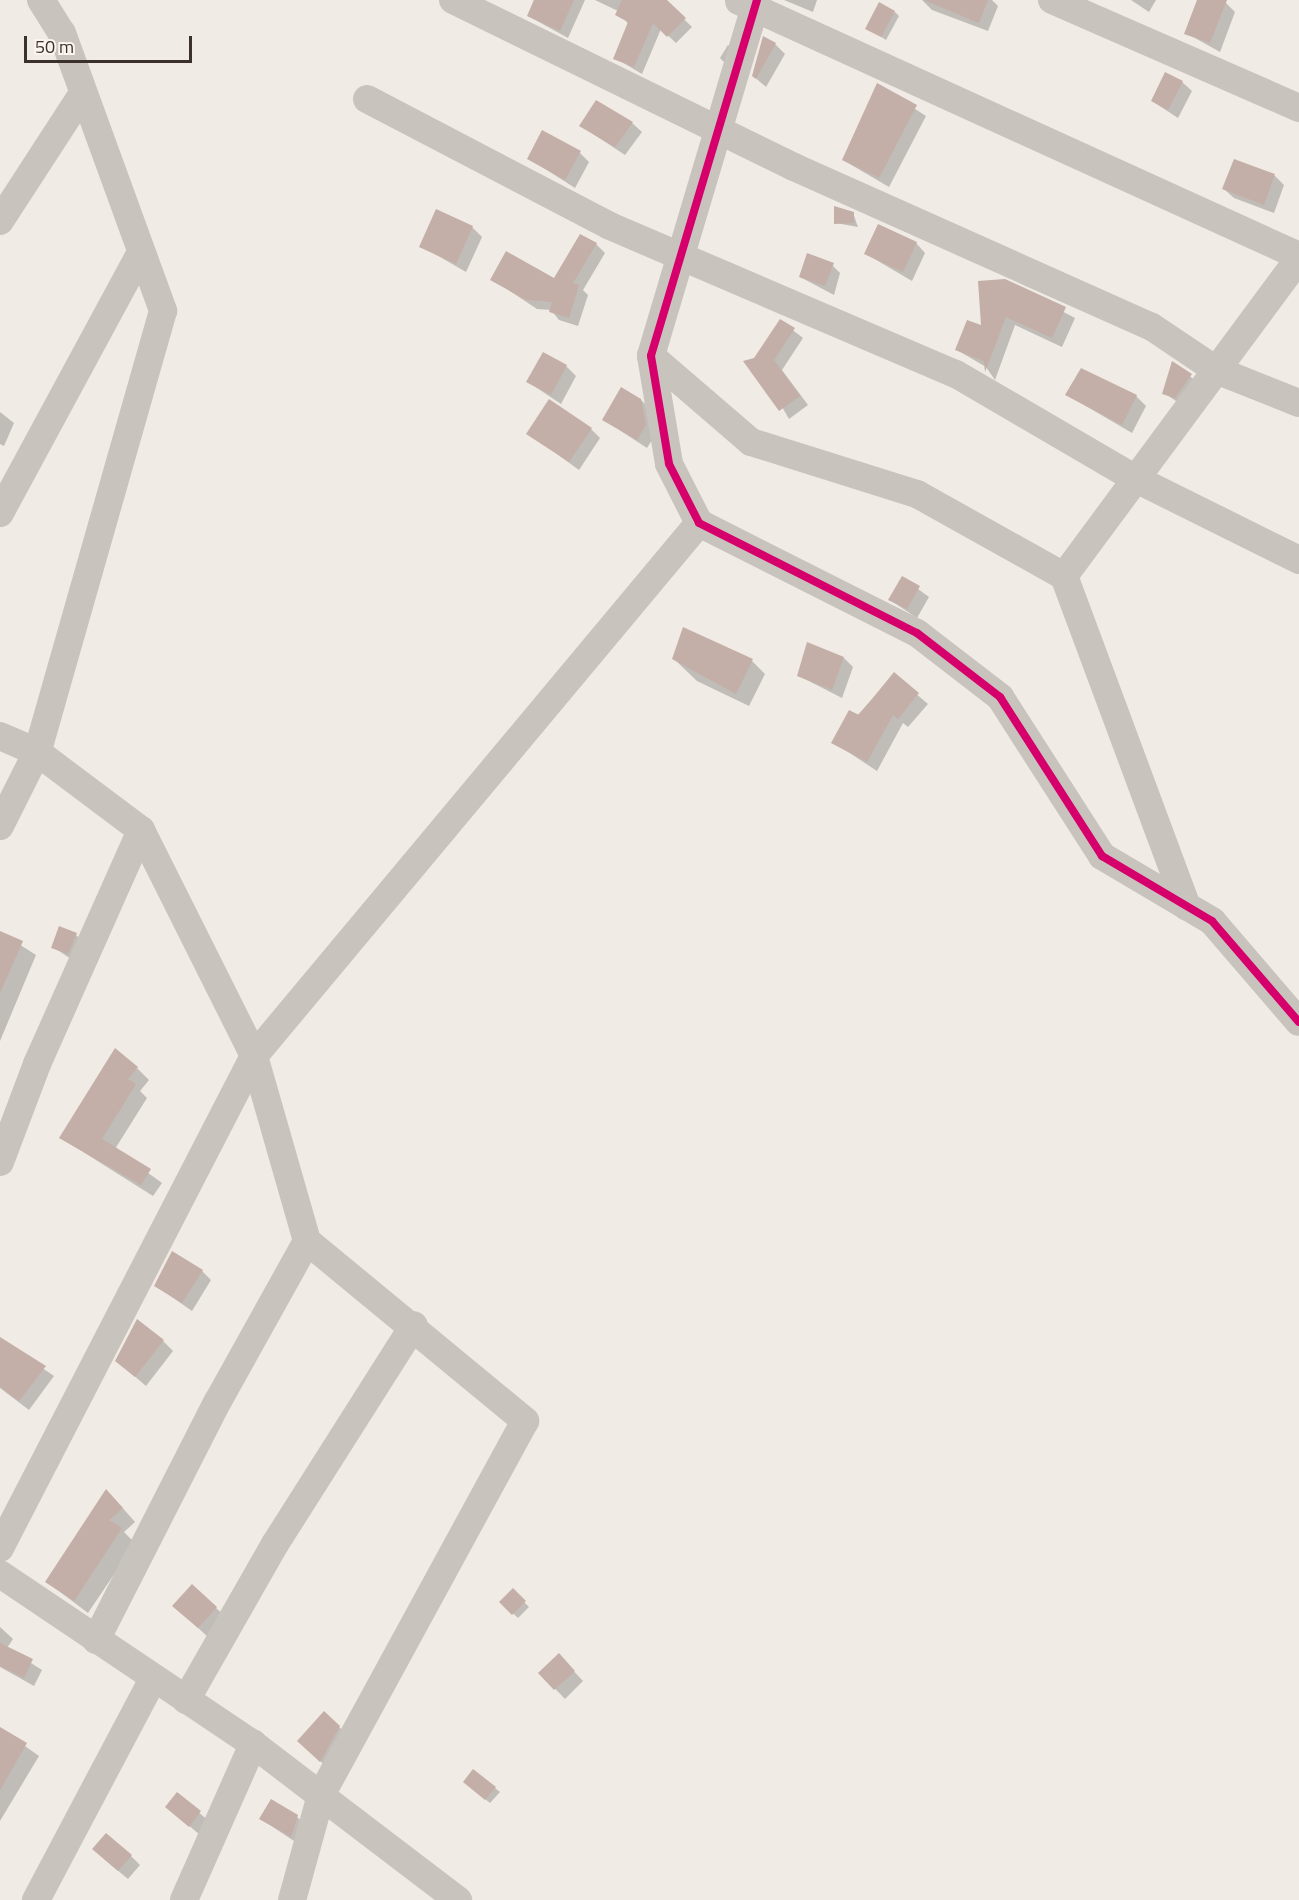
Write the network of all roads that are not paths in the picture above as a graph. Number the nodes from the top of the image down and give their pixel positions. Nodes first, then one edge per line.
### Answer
1 (41, 0) edge
2 (453, 0) edge
3 (1052, 0) edge
4 (750, 3) edge
5 (83, 93) junction
6 (367, 99) dead end
7 (1299, 108) edge
8 (718, 130) junction
9 (0, 221) edge
10 (141, 252) junction
11 (681, 255) junction
12 (1299, 257) edge
13 (651, 356) junction
14 (1216, 370) junction
15 (1299, 403) edge
16 (1136, 479) junction
17 (0, 513) edge
18 (699, 523) junction
19 (1299, 560) edge
20 (1064, 576) junction
21 (0, 736) edge
22 (37, 752) junction
23 (0, 826) edge
24 (141, 830) junction
25 (1187, 907) junction
26 (1299, 1022) edge
27 (254, 1056) junction
28 (0, 1162) edge
29 (307, 1241) junction
30 (414, 1325) junction
31 (0, 1548) edge
32 (0, 1574) edge
33 (96, 1640) junction
34 (153, 1679) junction
35 (186, 1700) junction
36 (253, 1744) junction
37 (321, 1795) junction
38 (36, 1900) edge
39 (184, 1900) edge
40 (292, 1900) edge
41 (458, 1900) edge

1 - 5 street
2 - 8 street
3 - 7 street
4 - 8 street
4 - 12 street
5 - 9 street
5 - 10 street
6 - 11 street
8 - 11 street
8 - 14 street
10 - 17 street
10 - 22 street
11 - 13 street
11 - 16 street
12 - 14 street
13 - 18 street
13 - 20 street
14 - 15 street
14 - 16 street
16 - 19 street
16 - 20 street
18 - 25 street
18 - 27 street
20 - 25 street
21 - 22 street
22 - 23 street
22 - 24 street
24 - 27 street
24 - 28 street
25 - 26 street
27 - 29 street
27 - 31 street
29 - 30 street
29 - 33 street
30 - 35 street
30 - 37 street
32 - 33 street
33 - 34 street
34 - 35 street
34 - 38 street
35 - 36 street
36 - 37 street
36 - 39 street
37 - 40 street
37 - 41 street

